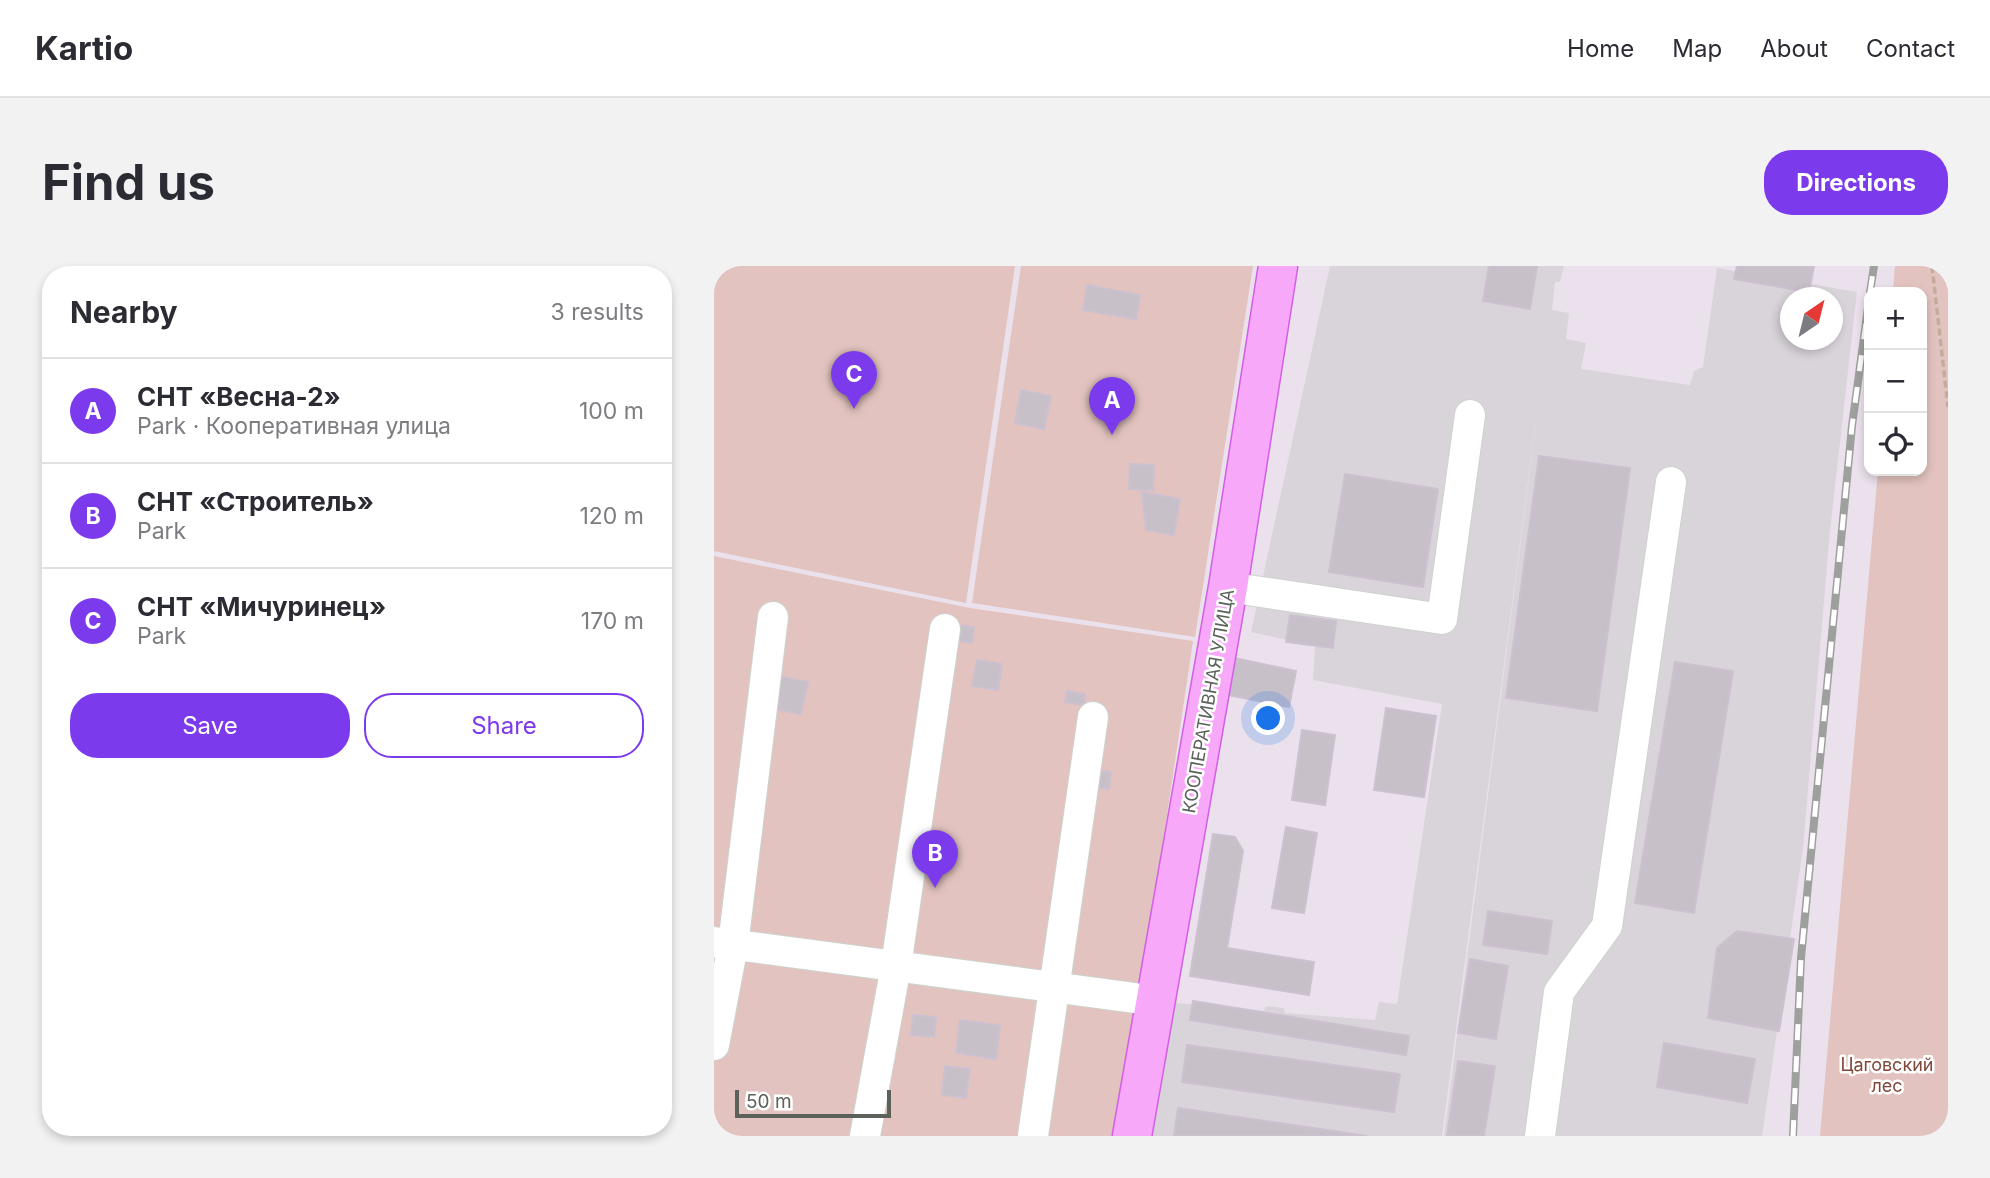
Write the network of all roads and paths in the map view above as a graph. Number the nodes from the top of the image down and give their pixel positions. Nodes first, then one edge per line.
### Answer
1 (1278, 266) edge
2 (1932, 266) edge
3 (1948, 407) edge
4 (1470, 415) dead end
5 (1671, 482) dead end
6 (1228, 587) junction
7 (773, 617) dead end
8 (945, 629) dead end
9 (1093, 717) dead end
10 (723, 943) edge
11 (896, 966) junction
12 (1055, 988) junction
13 (1157, 1001) junction
14 (714, 1045) edge
15 (1948, 1121) edge
16 (865, 1136) edge
17 (1033, 1136) edge
18 (1132, 1136) edge
19 (1540, 1136) edge
20 (1938, 1136) edge

1 - 6 main road, КООПЕРАТИВНАЯ УЛИЦА
2 - 3 path
4 - 6 lane
5 - 19 lane
6 - 13 main road, КООПЕРАТИВНАЯ УЛИЦА
7 - 10 lane
8 - 11 lane
9 - 12 lane
10 - 11 lane
10 - 14 lane
11 - 12 lane
11 - 16 lane
12 - 13 lane
12 - 17 lane
13 - 18 main road, КООПЕРАТИВНАЯ УЛИЦА
15 - 20 path

